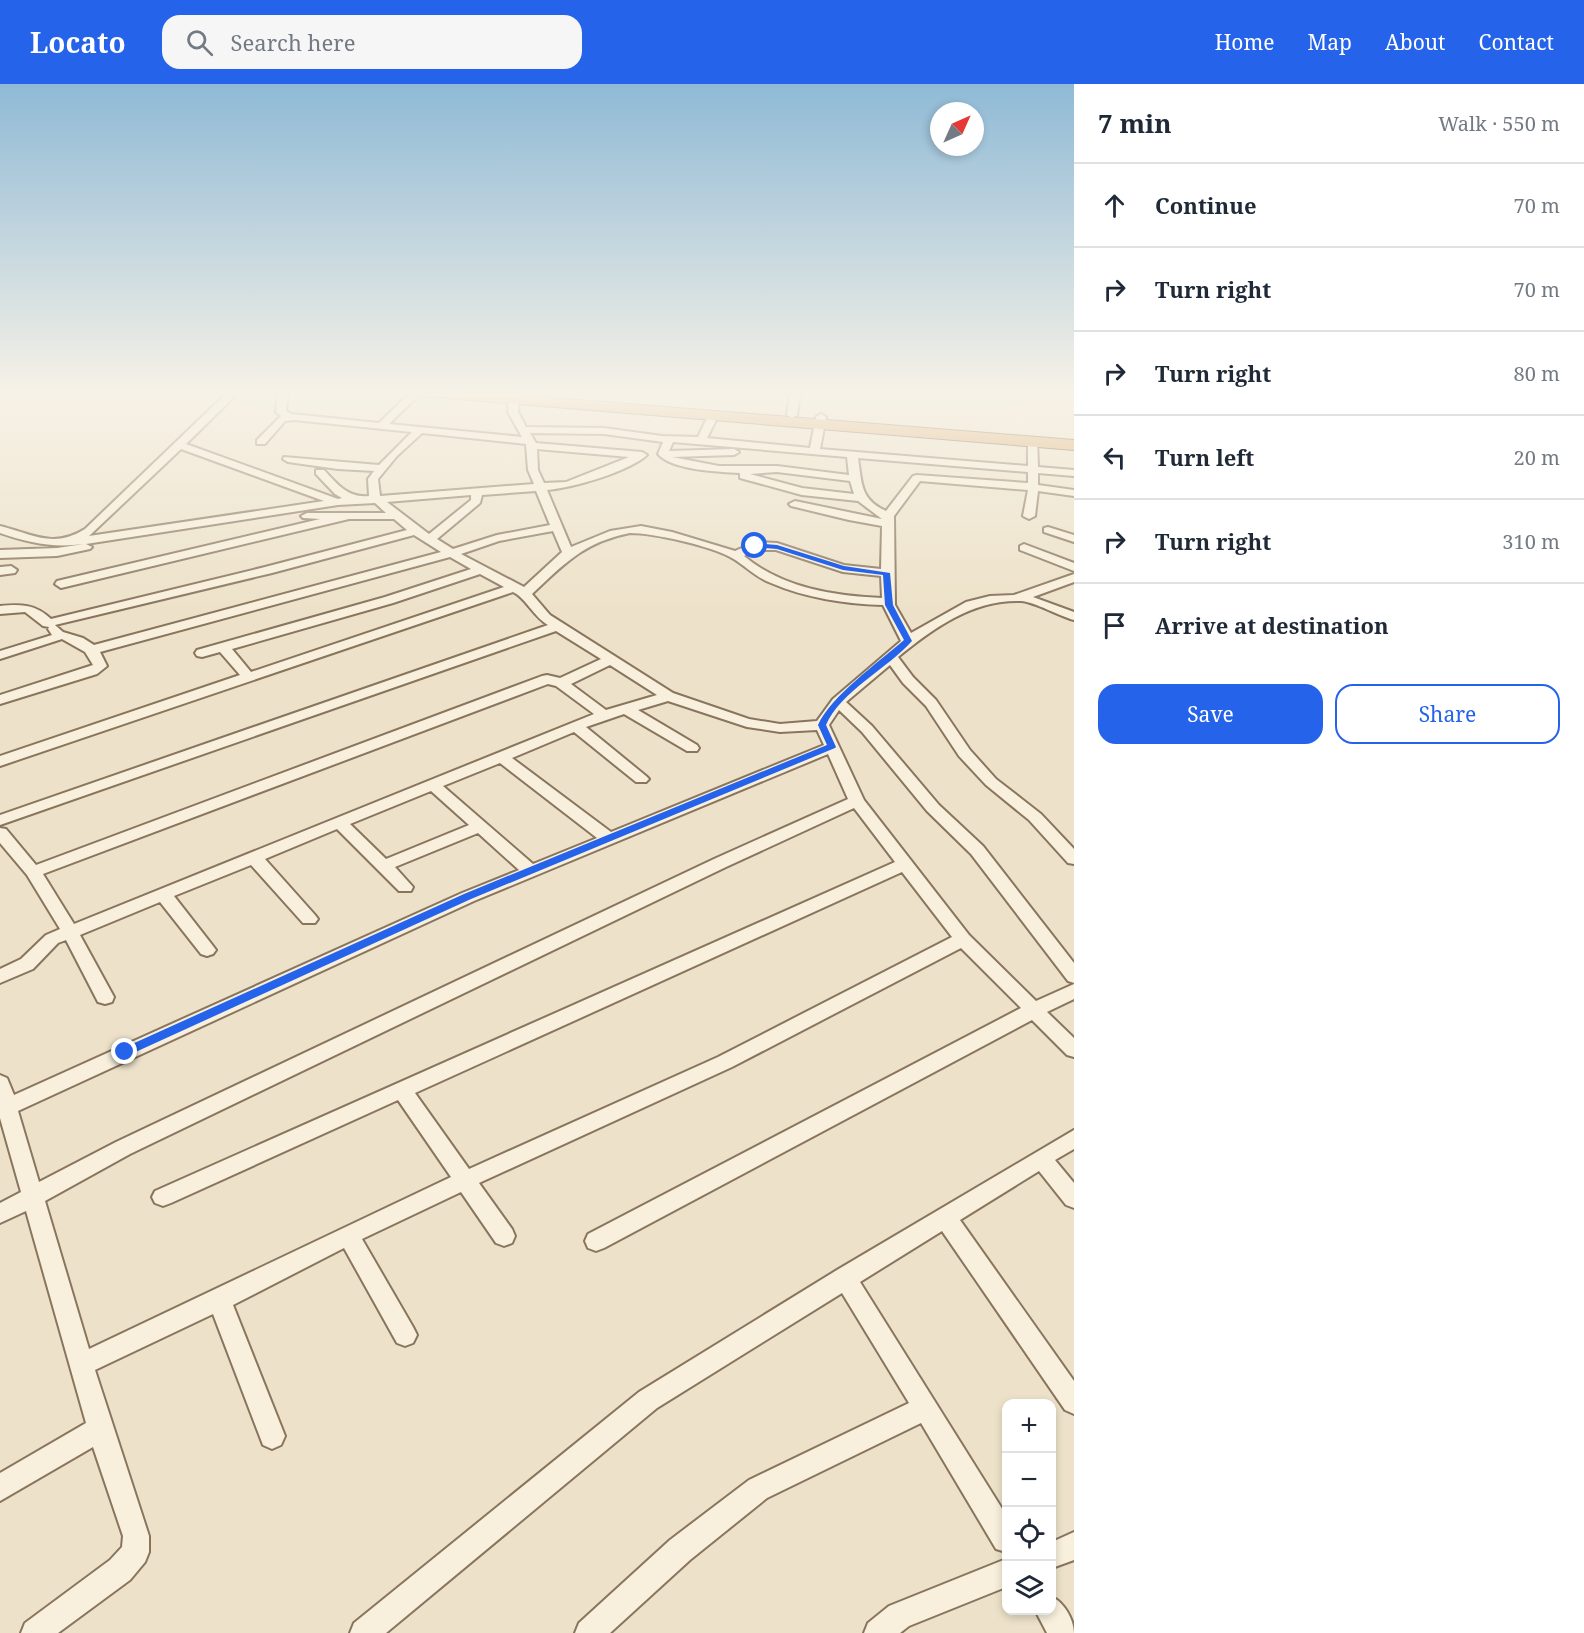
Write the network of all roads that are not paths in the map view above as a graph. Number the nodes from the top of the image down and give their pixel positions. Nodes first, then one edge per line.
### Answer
1 (160, 464) edge
2 (233, 464) edge
3 (326, 464) edge
4 (385, 464) edge
5 (532, 464) edge
6 (621, 464) edge
7 (686, 464) edge
8 (783, 464) edge
9 (854, 464) edge
10 (1014, 464) edge
11 (1062, 464) edge
12 (1032, 465) junction
13 (381, 468) junction
14 (925, 469) dead end
15 (747, 470) junction
16 (783, 470) junction
17 (320, 472) dead end
18 (1074, 472) edge
19 (856, 479) junction
20 (984, 483) junction
21 (540, 487) junction
22 (1033, 487) junction
23 (477, 490) junction
24 (1074, 493) edge
25 (861, 498) junction
26 (377, 499) junction
27 (354, 500) junction
28 (338, 502) junction
29 (795, 504) dead end
30 (350, 516) junction
31 (394, 516) junction
32 (1029, 516) dead end
33 (888, 520) junction
34 (557, 527) junction
35 (0, 529) edge
36 (1048, 530) dead end
37 (415, 531) junction
38 (1074, 539) edge
39 (429, 540) junction
40 (38, 542) junction
41 (73, 542) junction
42 (0, 545) edge
43 (1024, 548) dead end
44 (451, 553) junction
45 (568, 553) junction
46 (0, 554) edge
47 (736, 555) junction
48 (1074, 567) edge
49 (482, 569) junction
50 (887, 573) junction
51 (1074, 578) edge
52 (61, 584) dead end
53 (520, 590) junction
54 (1022, 597) junction
55 (889, 602) junction
56 (0, 610) edge
57 (1074, 616) edge
58 (48, 622) junction
59 (558, 626) junction
60 (59, 635) junction
61 (908, 641) junction
62 (223, 647) junction
63 (92, 650) junction
64 (202, 653) dead end
65 (0, 655) edge
66 (891, 657) junction
67 (610, 660) junction
68 (249, 678) junction
69 (561, 683) junction
70 (668, 696) junction
71 (0, 700) edge
72 (838, 702) junction
73 (625, 708) junction
74 (604, 715) junction
75 (822, 725) junction
76 (577, 727) junction
77 (832, 747) junction
78 (692, 748) dead end
79 (502, 757) junction
80 (0, 760) edge
81 (641, 779) dead end
82 (433, 785) junction
83 (857, 801) junction
84 (0, 820) edge
85 (340, 823) junction
86 (480, 826) junction
87 (0, 833) edge
88 (609, 839) junction
89 (254, 857) junction
90 (1074, 859) edge
91 (905, 864) junction
92 (383, 866) junction
93 (531, 871) junction
94 (33, 872) junction
95 (405, 887) dead end
96 (163, 894) junction
97 (309, 919) dead end
98 (70, 932) junction
99 (963, 939) junction
100 (207, 950) dead end
101 (0, 976) edge
102 (1074, 976) edge
103 (1074, 991) edge
104 (105, 997) dead end
105 (1034, 1010) junction
106 (1074, 1050) edge
107 (0, 1083) edge
108 (402, 1090) junction
109 (3, 1108) edge
110 (1074, 1138) edge
111 (1041, 1158) junction
112 (465, 1180) junction
113 (33, 1197) junction
114 (163, 1197) dead end
115 (1074, 1199) edge
116 (0, 1214) edge
117 (945, 1217) junction
118 (348, 1235) junction
119 (504, 1236) dead end
120 (597, 1241) dead end
121 (845, 1277) junction
122 (219, 1300) junction
123 (405, 1335) dead end
124 (81, 1365) junction
125 (1074, 1402) edge
126 (926, 1408) junction
127 (100, 1429) junction
128 (272, 1436) dead end
129 (0, 1488) edge
130 (1002, 1532) edge
131 (1074, 1546) edge
132 (1056, 1553) edge
133 (1002, 1575) edge
134 (1052, 1615) edge
135 (35, 1633) edge
136 (364, 1633) edge
137 (590, 1633) edge
138 (878, 1633) edge
139 (1063, 1633) edge

1 - 41 street
2 - 28 street
3 - 13 street
4 - 13 street
5 - 21 street
6 - 21 street
7 - 15 street
8 - 16 street
9 - 19 street
10 - 12 street
11 - 12 street
12 - 18 street
12 - 22 street
13 - 26 street
14 - 20 street
15 - 16 street
15 - 25 street
16 - 19 street
17 - 27 street
19 - 25 street
20 - 22 street
20 - 33 street
21 - 23 street
21 - 34 street
22 - 24 street
22 - 32 street
23 - 26 street
23 - 39 street
25 - 33 street
26 - 27 street
26 - 31 street
27 - 28 street
28 - 41 street
29 - 33 street
30 - 31 street
30 - 46 street
30 - 52 street
31 - 37 street
33 - 50 street
34 - 44 street
34 - 45 street
35 - 40 street
36 - 38 street
37 - 39 street
37 - 58 street
39 - 44 street
40 - 41 street
40 - 42 street
43 - 48 street
44 - 49 street
44 - 63 street
45 - 47 street
45 - 53 street
47 - 50 street
47 - 55 street
49 - 53 street
49 - 62 street
50 - 55 street
51 - 54 street
53 - 59 street
53 - 68 street
54 - 57 street
54 - 61 street
55 - 61 street
56 - 58 street
58 - 60 street
59 - 67 street
59 - 84 street
60 - 63 street
60 - 65 street
61 - 66 street
62 - 64 street
62 - 68 street
63 - 71 street
66 - 72 street
66 - 90 street
67 - 69 street
67 - 70 street
68 - 80 street
69 - 74 street
69 - 94 street
70 - 73 street
70 - 75 street
72 - 75 street
72 - 102 street
73 - 74 street
73 - 78 street
74 - 76 street
75 - 77 street
76 - 79 street
76 - 81 street
77 - 83 street
77 - 88 street
79 - 82 street
79 - 88 street
82 - 85 street
82 - 86 street
83 - 91 street
83 - 113 street
85 - 89 street
85 - 92 street
86 - 92 street
86 - 93 street
87 - 94 street
88 - 93 street
89 - 96 street
89 - 97 street
91 - 99 street
91 - 108 street
92 - 95 street
93 - 109 street
94 - 98 street
96 - 98 street
96 - 100 street
98 - 101 street
98 - 104 street
99 - 105 street
99 - 112 street
103 - 105 street
105 - 106 street
105 - 120 street
107 - 109 street
108 - 112 street
108 - 114 street
109 - 113 street
110 - 111 street
111 - 115 street
111 - 117 street
112 - 118 street
112 - 119 street
113 - 116 street
113 - 124 street
117 - 121 street
117 - 125 street
118 - 122 street
118 - 123 street
121 - 126 street
121 - 136 street
122 - 124 street
122 - 128 street
124 - 127 street
126 - 130 street
126 - 137 street
127 - 129 street
127 - 135 street
131 - 132 street
133 - 138 street
134 - 139 street

